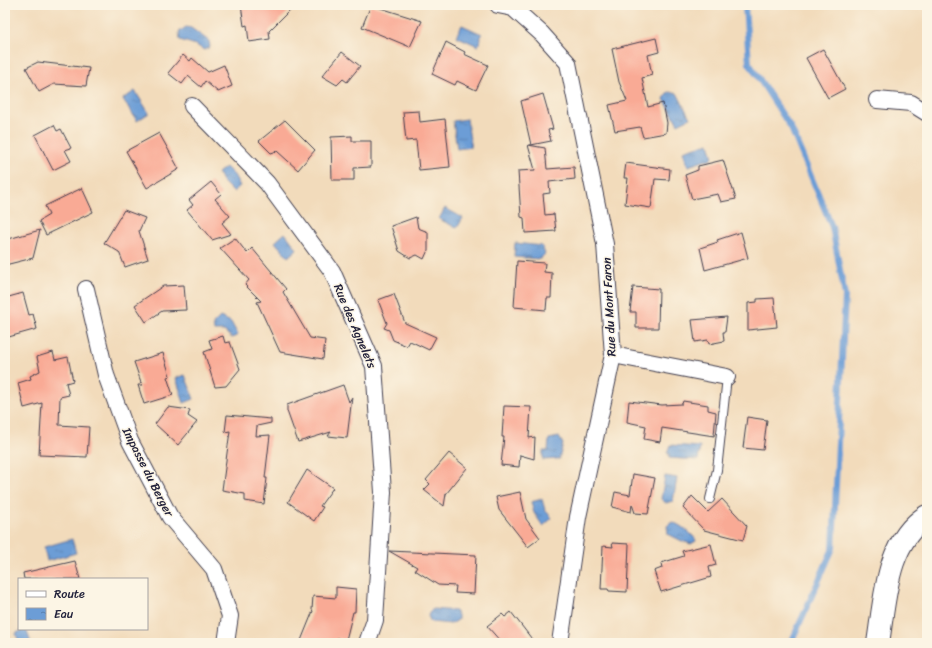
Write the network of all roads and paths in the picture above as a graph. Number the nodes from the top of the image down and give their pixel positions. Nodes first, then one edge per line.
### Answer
1 (508, 6) edge
2 (876, 100) dead end
3 (192, 106) dead end
4 (927, 113) edge
5 (86, 289) dead end
6 (613, 355) junction
7 (727, 377) joint
8 (710, 499) dead end
9 (927, 516) edge
10 (226, 643) edge
11 (367, 643) edge
12 (560, 643) edge
13 (878, 643) edge

1 - 6 street, Rue du Mont Faron
2 - 4 street
3 - 11 street, Rue des Agnelets
5 - 10 street, Impasse du Berger
6 - 7 street
6 - 12 street, Rue du Mont Faron
7 - 8 lane
9 - 13 street

